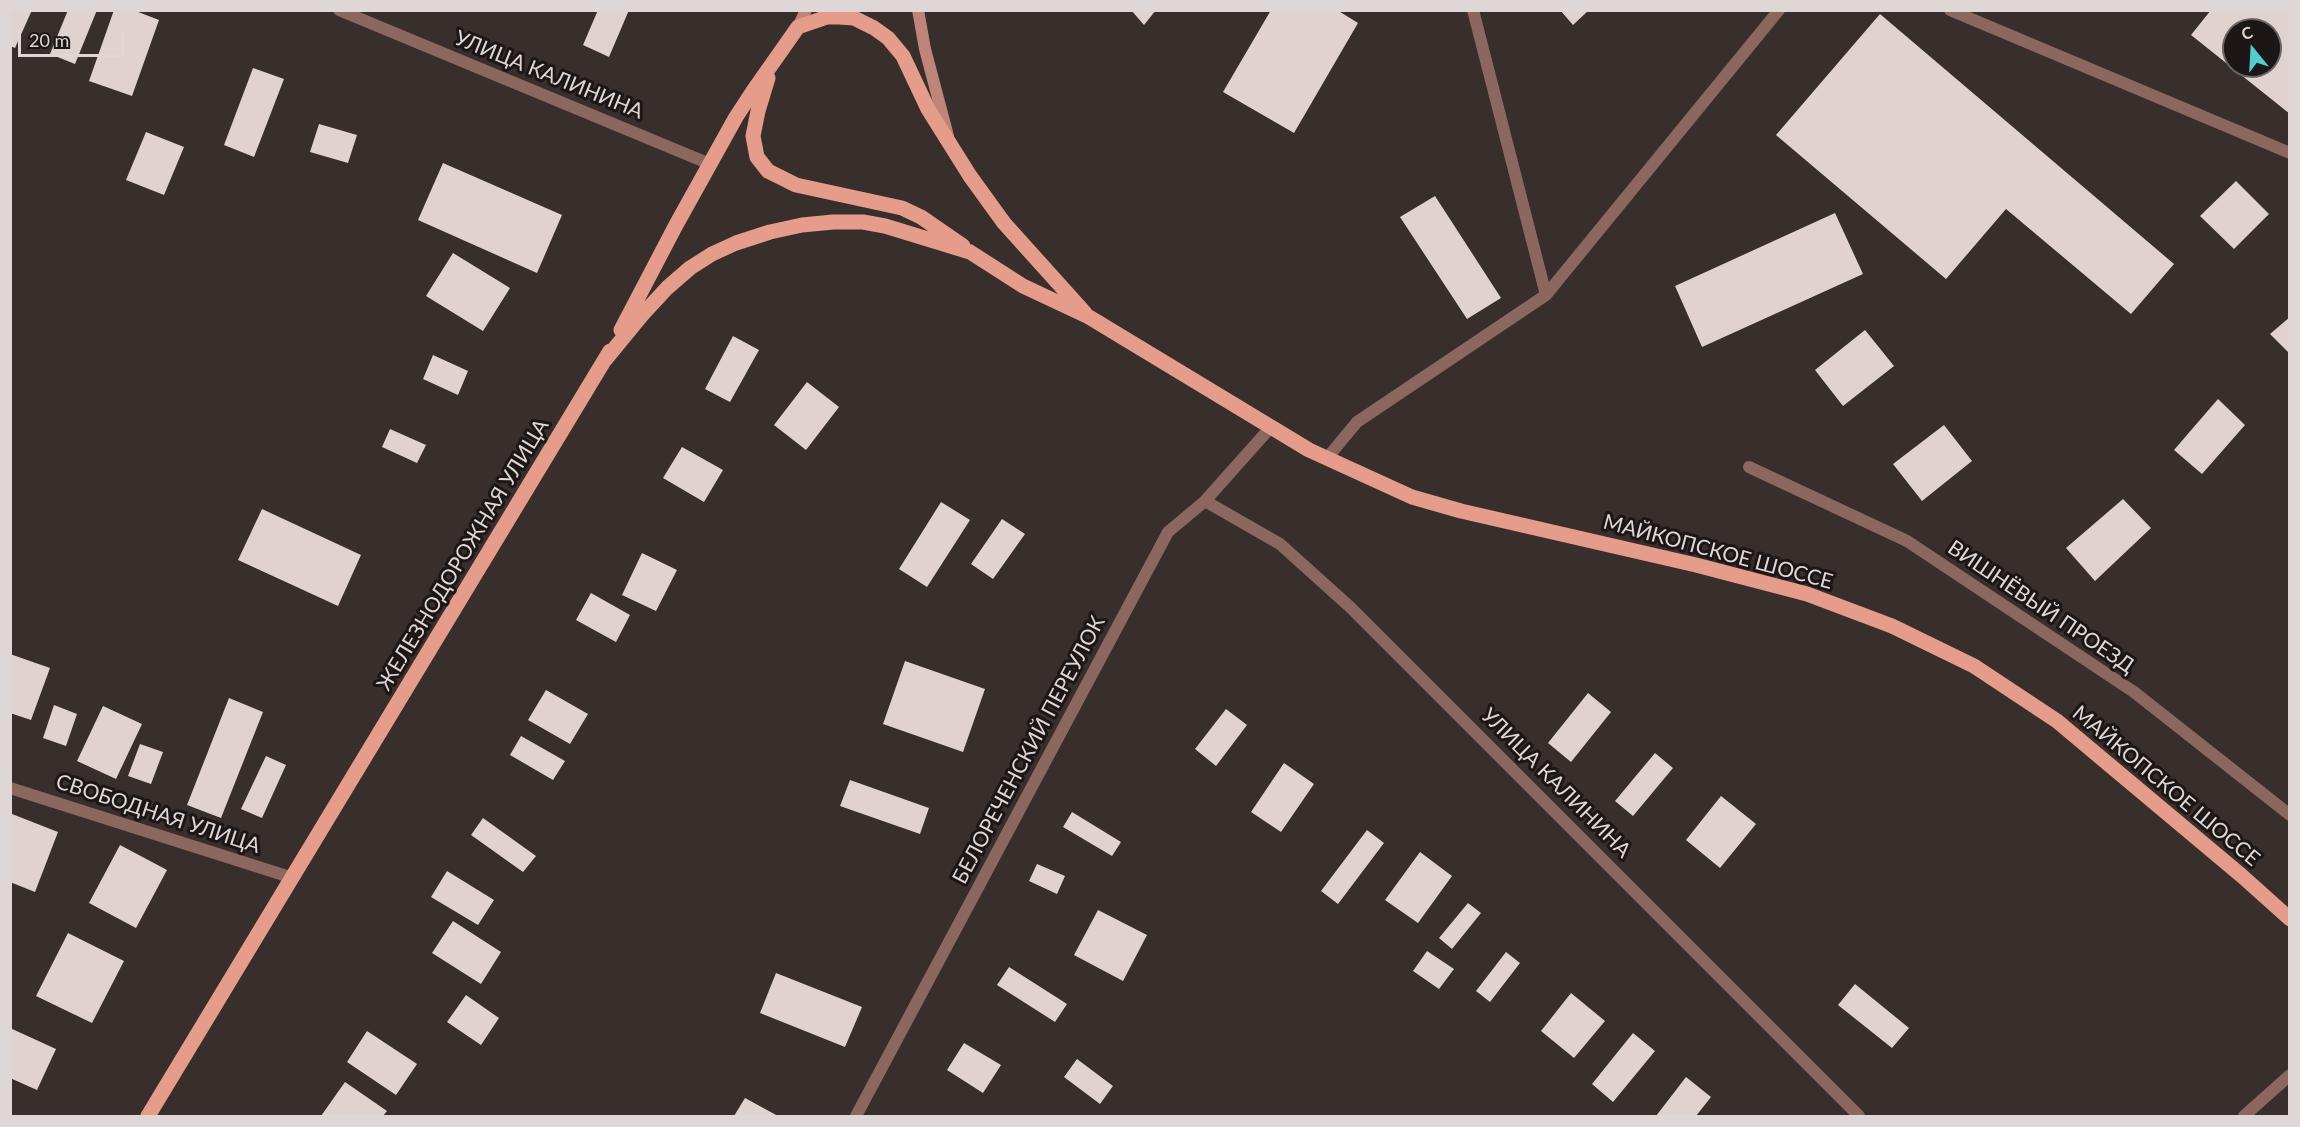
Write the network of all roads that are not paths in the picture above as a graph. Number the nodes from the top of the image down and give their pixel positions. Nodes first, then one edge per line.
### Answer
1 (339, 10) edge
2 (806, 10) edge
3 (918, 10) edge
4 (1473, 10) edge
5 (1779, 10) edge
6 (1950, 10) edge
7 (798, 27) junction
8 (774, 64) junction
9 (950, 143) junction
10 (2289, 153) edge
11 (710, 164) junction
12 (970, 252) junction
13 (1546, 295) junction
14 (1089, 317) junction
15 (605, 360) junction
16 (1270, 428) junction
17 (1328, 457) junction
18 (1749, 467) dead end
19 (1205, 501) junction
20 (10, 788) edge
21 (2289, 815) edge
22 (293, 878) junction
23 (2289, 919) edge
24 (2289, 1075) edge
25 (148, 1116) edge
26 (856, 1116) edge
27 (1859, 1116) edge
28 (2244, 1116) edge

1 - 11 street, УЛИЦА КАЛИНИНА
2 - 7 main road, ЖЕЛЕЗНОДОРОЖНАЯ УЛИЦА
3 - 9 main road
4 - 13 street
5 - 13 street
6 - 10 street
7 - 8 main road, ЖЕЛЕЗНОДОРОЖНАЯ УЛИЦА
7 - 9 main road
8 - 11 main road, ЖЕЛЕЗНОДОРОЖНАЯ УЛИЦА
8 - 12 main road
9 - 14 main road
11 - 15 main road, ЖЕЛЕЗНОДОРОЖНАЯ УЛИЦА
12 - 14 main road
12 - 15 main road
13 - 17 street
14 - 16 main road
15 - 22 main road, ЖЕЛЕЗНОДОРОЖНАЯ УЛИЦА
16 - 17 main road, МАЙКОПСКОЕ ШОССЕ
16 - 19 street, БЕЛОРЕЧЕНСКИЙ ПЕРЕУЛОК
17 - 23 main road, МАЙКОПСКОЕ ШОССЕ
18 - 21 street, ВИШНЁВЫЙ ПРОЕЗД
19 - 26 street, БЕЛОРЕЧЕНСКИЙ ПЕРЕУЛОК
19 - 27 street, УЛИЦА КАЛИНИНА
20 - 22 street, СВОБОДНАЯ УЛИЦА
22 - 25 main road, ЖЕЛЕЗНОДОРОЖНАЯ УЛИЦА
24 - 28 street

